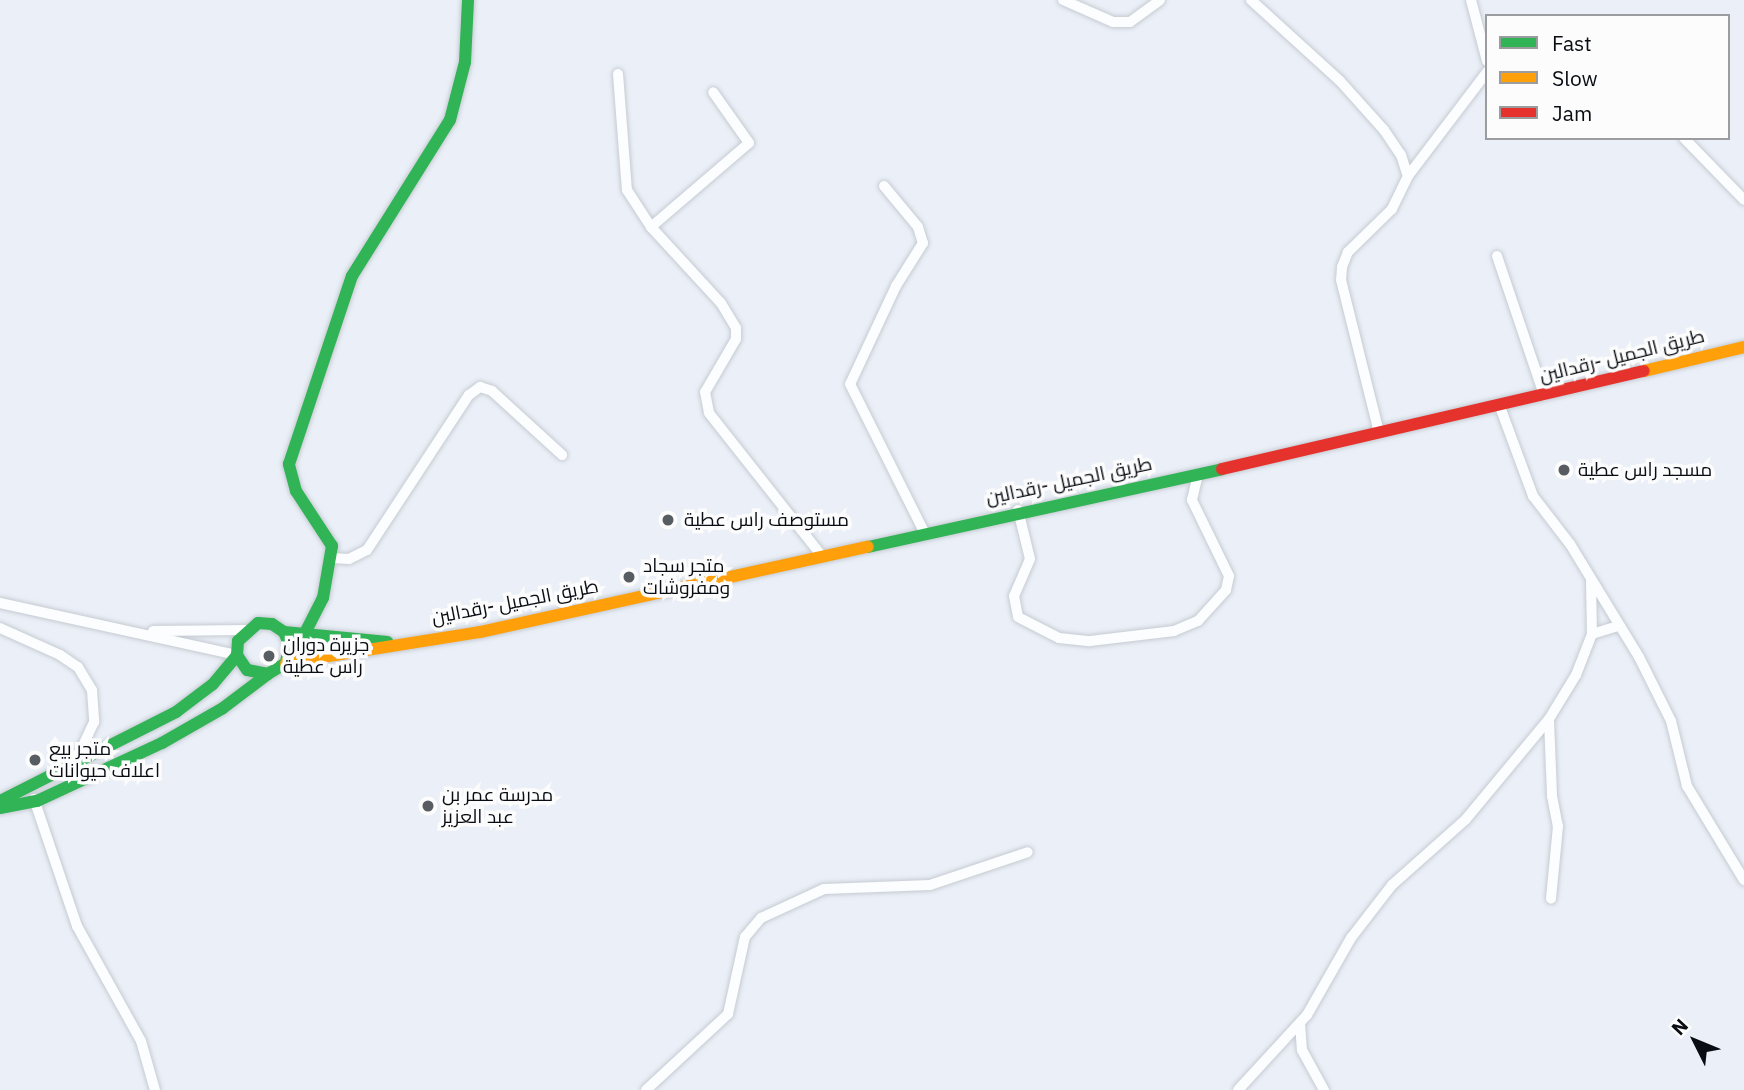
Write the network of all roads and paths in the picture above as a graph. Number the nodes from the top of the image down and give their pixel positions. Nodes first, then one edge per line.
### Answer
1 (468, 0) edge
2 (1063, 0) edge
3 (1160, 0) edge
4 (1251, 0) edge
5 (1471, 0) edge
6 (1485, 53) edge
7 (618, 75) dead end
8 (1485, 75) edge
9 (713, 92) dead end
10 (1686, 140) edge
11 (1408, 176) junction
12 (884, 186) dead end
13 (1744, 200) edge
14 (651, 227) junction
15 (1497, 256) dead end
16 (1744, 346) edge
17 (1544, 395) junction
18 (1499, 404) junction
19 (1379, 432) junction
20 (562, 455) dead end
21 (1198, 474) junction
22 (1018, 510) junction
23 (924, 532) junction
24 (822, 556) junction
25 (332, 558) junction
26 (1591, 582) junction
27 (0, 603) edge
28 (1619, 626) junction
29 (0, 628) edge
30 (245, 629) junction
31 (135, 631) junction
32 (284, 632) junction
33 (305, 633) junction
34 (1592, 634) junction
35 (400, 643) junction
36 (237, 654) junction
37 (286, 663) junction
38 (268, 674) junction
39 (1549, 719) junction
40 (30, 786) junction
41 (16, 792) junction
42 (0, 801) edge
43 (37, 801) junction
44 (0, 808) edge
45 (1028, 852) dead end
46 (1744, 880) edge
47 (1551, 898) dead end
48 (1300, 1023) junction
49 (155, 1090) edge
50 (646, 1090) edge
51 (1238, 1090) edge
52 (1324, 1090) edge

1 - 25 main road
2 - 3 street
4 - 11 street
5 - 6 street
7 - 14 street
8 - 11 street
9 - 14 street
10 - 13 street
11 - 19 street
12 - 23 street
14 - 24 street
15 - 17 street
16 - 17 main road, طريق الجميل -رقدالين
17 - 18 main road, طريق الجميل -رقدالين
18 - 19 main road, طريق الجميل -رقدالين
18 - 26 street
19 - 21 main road, طريق الجميل -رقدالين
20 - 25 street
21 - 22 main road, طريق الجميل -رقدالين
21 - 22 street
22 - 23 main road, طريق الجميل -رقدالين
23 - 24 main road, طريق الجميل -رقدالين
24 - 35 main road, طريق الجميل -رقدالين
25 - 33 main road
26 - 28 street
26 - 34 street
27 - 31 street
28 - 34 street
28 - 46 street
29 - 40 street
30 - 31 street
30 - 32 main road
30 - 36 main road
31 - 36 street
32 - 33 main road
32 - 37 main road
33 - 35 main road
34 - 39 street
35 - 37 main road
36 - 38 main road
36 - 40 main road
37 - 38 main road
38 - 43 main road
39 - 47 street
39 - 48 street
40 - 41 main road
41 - 42 main road
41 - 43 street
43 - 44 main road
43 - 49 street
45 - 50 street
48 - 51 street
48 - 52 street

